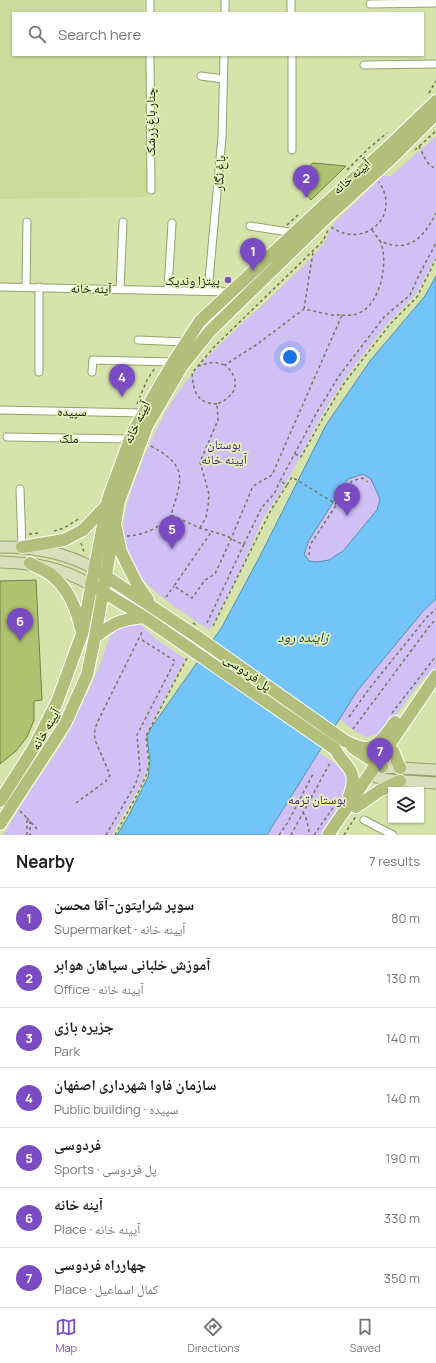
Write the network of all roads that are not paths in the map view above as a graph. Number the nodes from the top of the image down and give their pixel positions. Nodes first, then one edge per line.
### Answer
1 (150, 0) edge
2 (225, 0) edge
3 (291, 0) edge
4 (370, 4) dead end
5 (436, 4) edge
6 (150, 12) edge
7 (225, 12) edge
8 (291, 12) edge
9 (150, 56) edge
10 (224, 56) edge
11 (292, 56) edge
12 (436, 64) edge
13 (364, 65) dead end
14 (201, 76) dead end
15 (223, 80) junction
16 (436, 101) edge
17 (436, 114) edge
18 (292, 150) dead end
19 (151, 190) dead end
20 (27, 222) dead end
21 (123, 222) dead end
22 (172, 223) dead end
23 (250, 226) dead end
24 (295, 233) junction
25 (0, 287) edge
26 (26, 287) junction
27 (39, 287) junction
28 (120, 289) junction
29 (168, 290) junction
30 (208, 291) junction
31 (232, 292) junction
32 (138, 340) dead end
33 (186, 342) junction
34 (173, 362) junction
35 (39, 372) dead end
36 (92, 372) dead end
37 (0, 410) edge
38 (144, 413) junction
39 (7, 437) dead end
40 (130, 439) junction
41 (20, 488) dead end
42 (106, 506) junction
43 (114, 520) junction
44 (0, 547) edge
45 (22, 547) junction
46 (0, 562) edge
47 (30, 563) junction
48 (95, 569) junction
49 (106, 576) junction
50 (91, 584) junction
51 (102, 592) junction
52 (154, 607) junction
53 (144, 617) junction
54 (82, 634) junction
55 (95, 637) junction
56 (436, 676) edge
57 (436, 690) edge
58 (53, 709) junction
59 (69, 716) junction
60 (345, 742) junction
61 (393, 751) junction
62 (333, 755) junction
63 (400, 768) junction
64 (376, 770) junction
65 (436, 770) edge
66 (400, 781) junction
67 (436, 782) edge
68 (0, 801) edge
69 (351, 808) junction
70 (364, 820) dead end
71 (0, 824) edge
72 (328, 835) edge
73 (337, 835) edge
74 (393, 835) edge

1 - 6 street
2 - 7 street
3 - 8 street
4 - 5 street
9 - 19 street, چنار باغ زرشک
10 - 15 street, باغ نگار
11 - 18 street
12 - 13 street
14 - 15 street
15 - 30 street, باغ نگار
16 - 24 main road, آیینه خانه
17 - 43 main road, آیینه خانه
20 - 26 street
21 - 28 street
22 - 29 street
23 - 24 street
24 - 31 main road, آیینه خانه
25 - 26 street, آینه خانه
26 - 27 street, آینه خانه
27 - 28 street, آینه خانه
27 - 35 street
28 - 29 street, آینه خانه
29 - 30 street, آینه خانه
30 - 31 street, آینه خانه
31 - 33 main road, آیینه خانه
32 - 33 street
33 - 34 main road, آیینه خانه
34 - 36 street
34 - 38 main road, آیینه خانه
37 - 38 street, سپیده
38 - 40 main road, آیینه خانه
39 - 40 street, ملک
40 - 42 main road, آیینه خانه
41 - 45 street
42 - 45 main road
42 - 48 main road, آیینه خانه
43 - 49 main road, آیینه خانه
43 - 52 main road
44 - 45 main road
45 - 48 main road
46 - 47 main road
47 - 50 main road
47 - 54 main road
48 - 49 main road, پل فردوسی
48 - 50 main road, آیینه خانه
49 - 51 main road, آیینه خانه
49 - 52 main road, پل فردوسی
50 - 51 main road, پل فردوسی
50 - 54 main road, آیینه خانه
51 - 53 main road, پل فردوسی
51 - 55 main road, آیینه خانه
52 - 60 main road, پل فردوسی, bridge
53 - 55 main road
53 - 62 main road, پل فردوسی, bridge
54 - 58 main road, آیینه خانه
55 - 59 main road, آیینه خانه
56 - 60 main road
56 - 64 main road
57 - 61 main road
58 - 59 main road
58 - 68 main road, آیینه خانه
59 - 71 main road, آیینه خانه
60 - 64 main road, پل فردوسی
61 - 63 main road
61 - 64 main road
62 - 64 main road, پل فردوسی
62 - 69 main road
63 - 64 main road
63 - 65 main road
64 - 66 main road
64 - 69 main road
66 - 67 main road
66 - 69 main road
69 - 72 main road
69 - 73 main road
70 - 74 street

